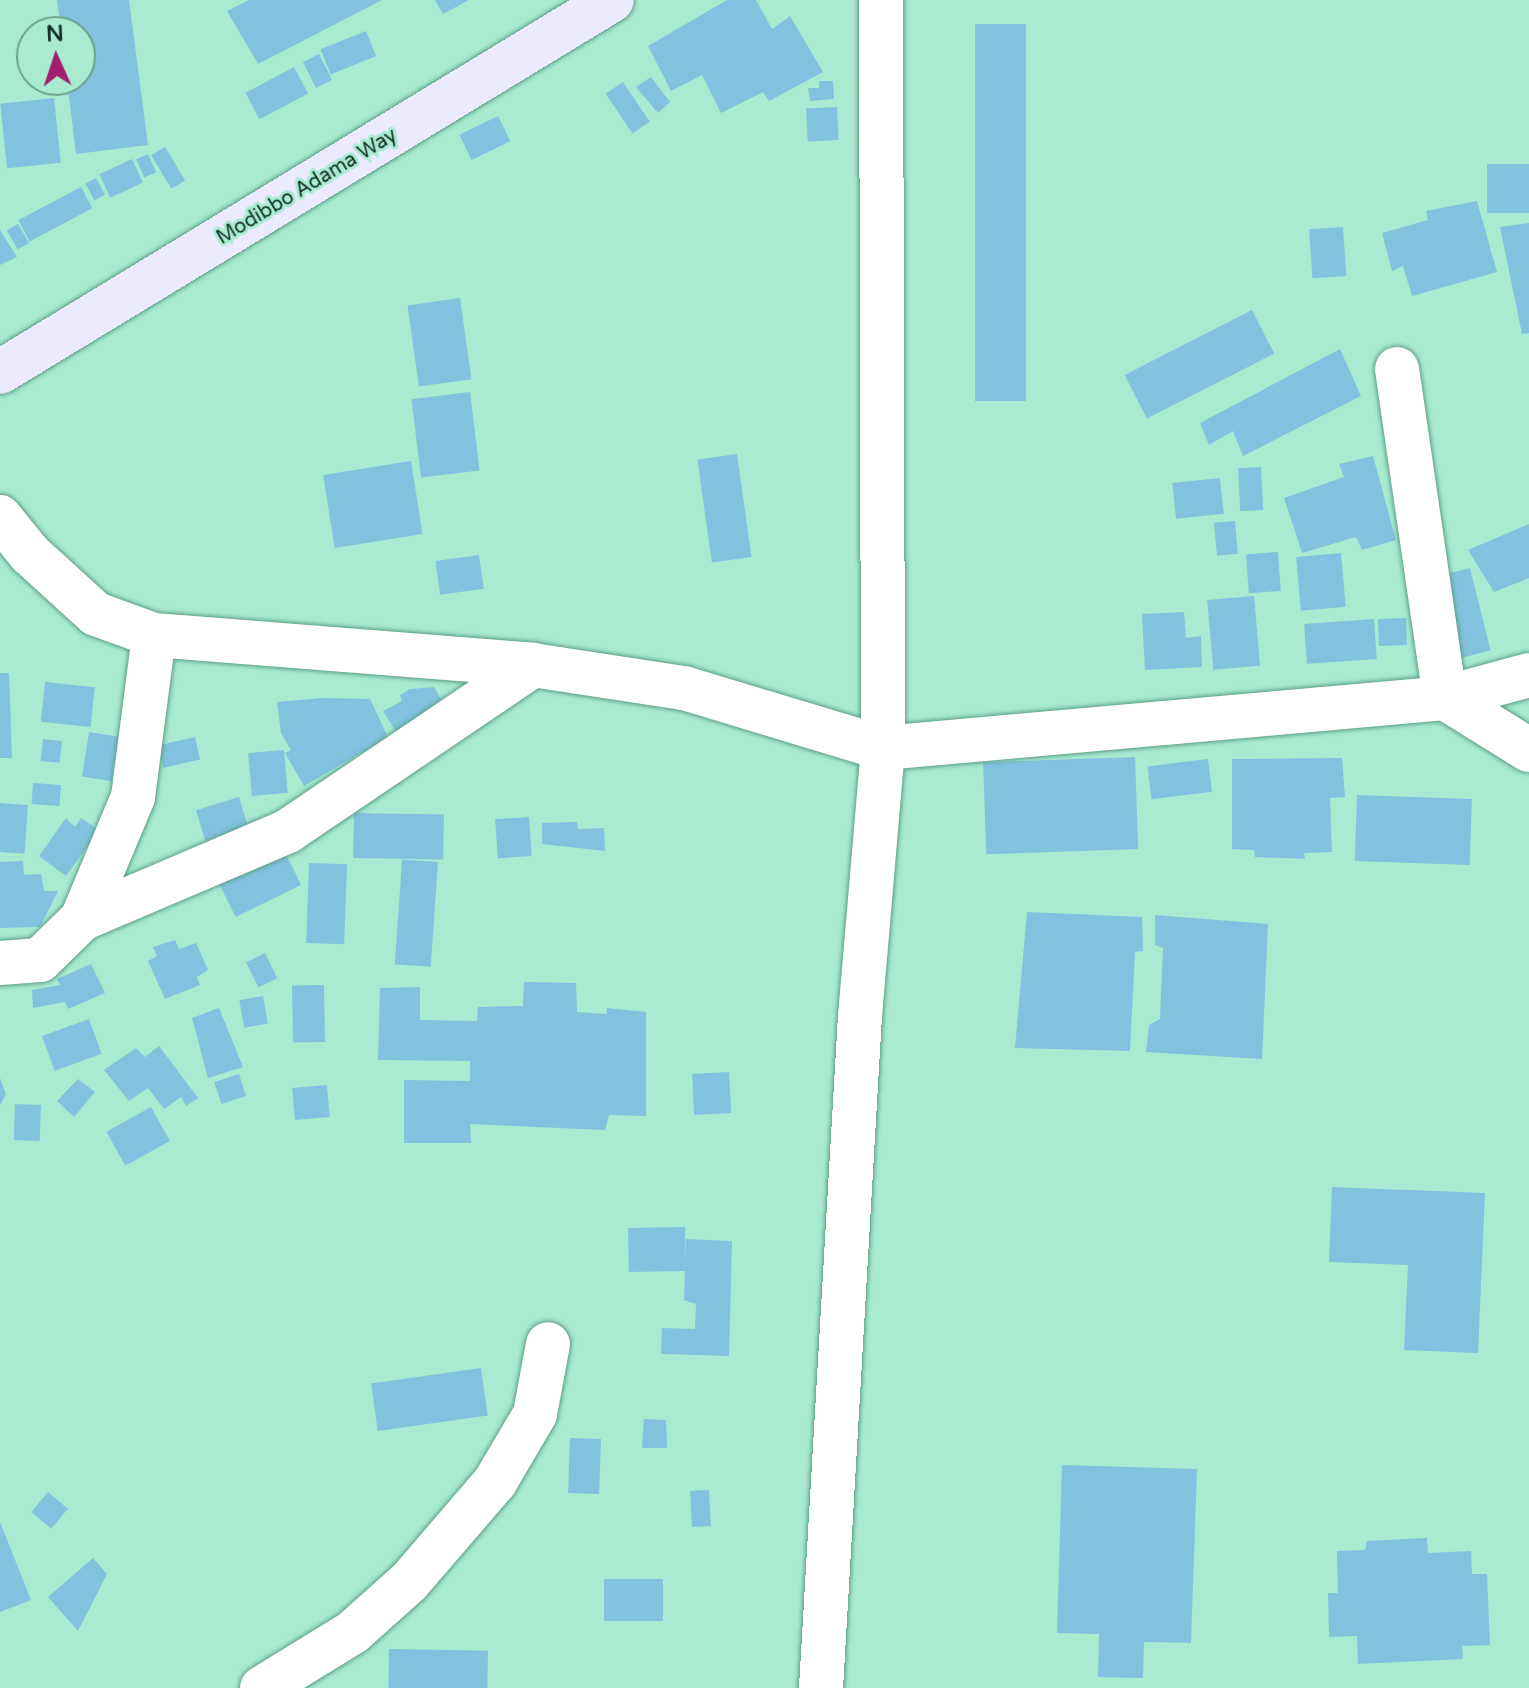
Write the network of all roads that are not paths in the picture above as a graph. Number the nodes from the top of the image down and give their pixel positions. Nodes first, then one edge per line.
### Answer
1 (612, 0) edge
2 (881, 0) edge
3 (1397, 369) dead end
4 (0, 372) edge
5 (0, 517) edge
6 (154, 635) junction
7 (533, 665) junction
8 (1529, 675) edge
9 (1445, 698) junction
10 (883, 748) junction
11 (1529, 750) edge
12 (82, 919) junction
13 (0, 963) edge
14 (548, 1344) dead end
15 (262, 1688) edge
16 (821, 1688) edge

1 - 4 main road, Modibbo Adama Way
2 - 10 street
3 - 9 street
5 - 6 street
6 - 7 street
6 - 12 street
7 - 10 street
7 - 12 street
8 - 9 street
9 - 10 street
9 - 11 street
10 - 16 street
12 - 13 street
14 - 15 street

